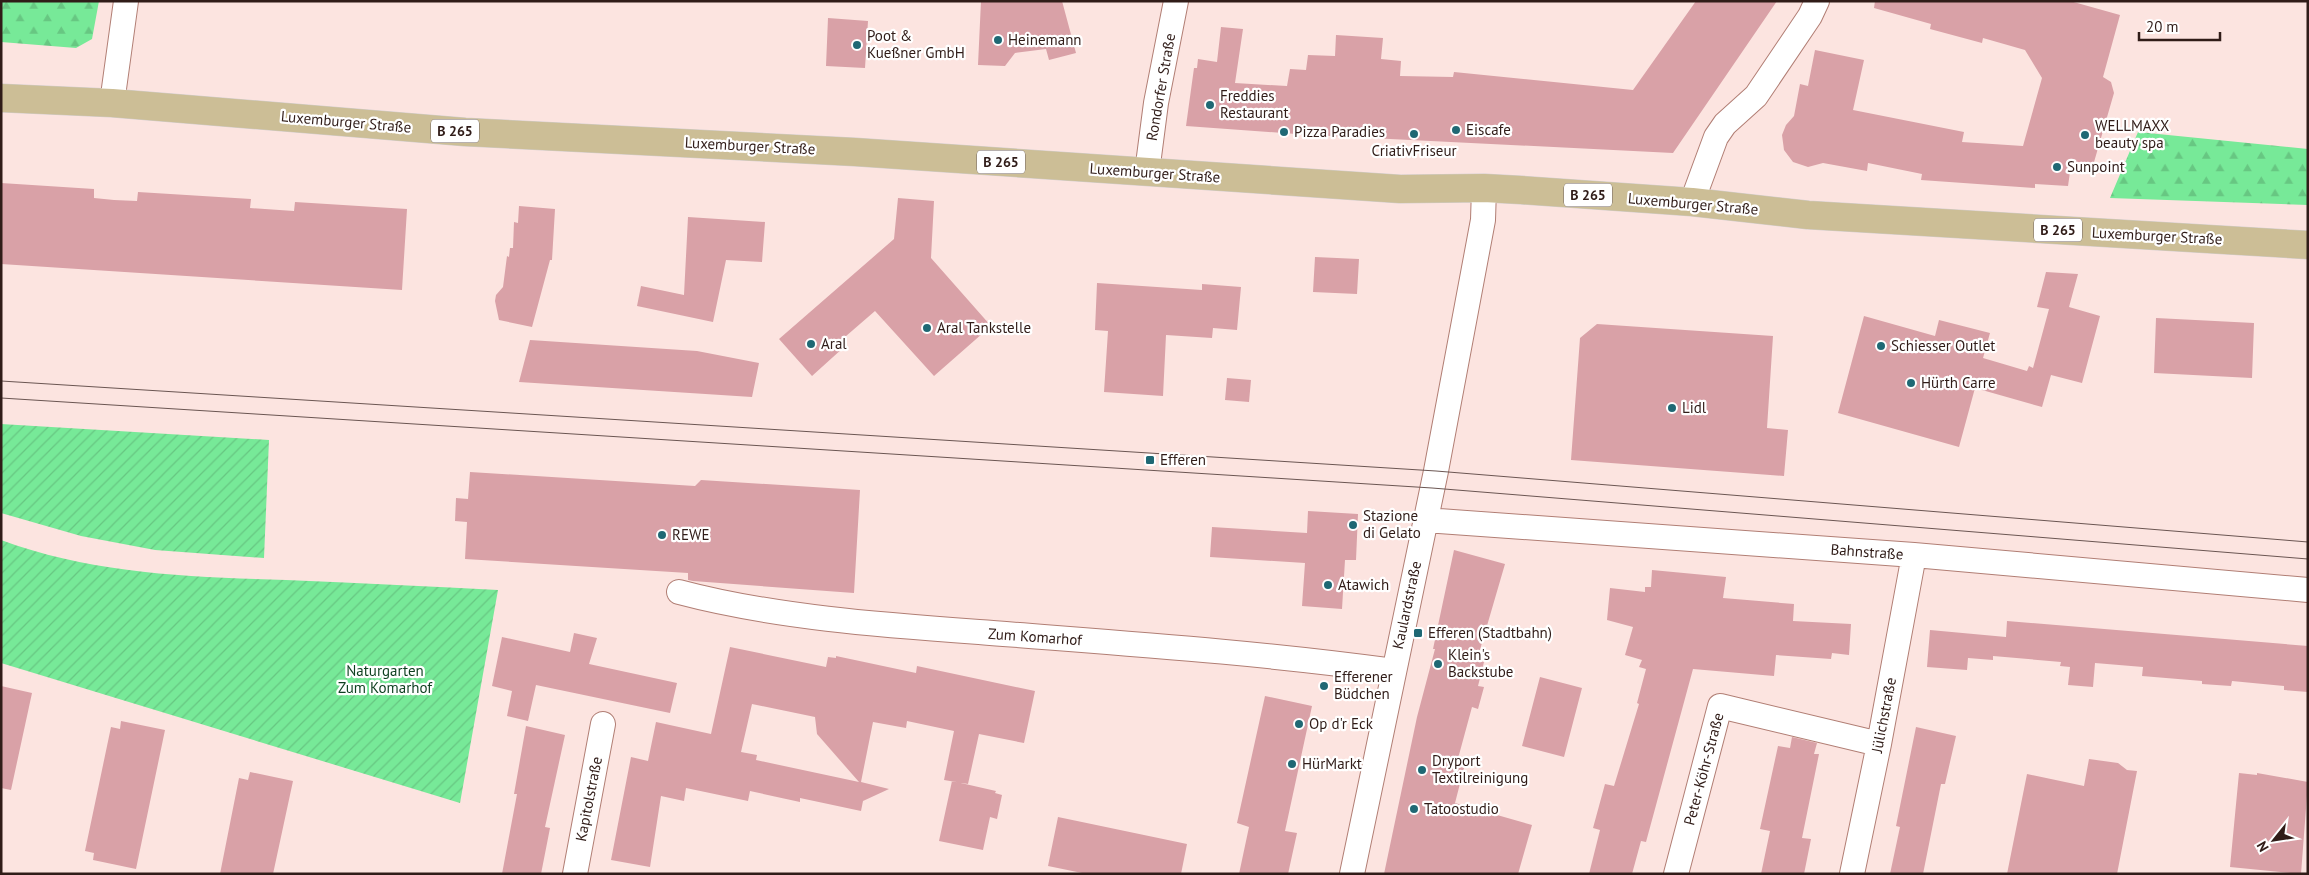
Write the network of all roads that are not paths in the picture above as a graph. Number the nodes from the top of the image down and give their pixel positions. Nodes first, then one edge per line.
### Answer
1 (126, 1) edge
2 (1176, 1) edge
3 (1817, 1) edge
4 (1, 98) edge
5 (112, 103) junction
6 (1147, 172) junction
7 (1484, 188) junction
8 (1692, 202) junction
9 (2308, 244) edge
10 (1425, 520) junction
11 (1914, 555) junction
12 (2308, 590) edge
13 (679, 592) dead end
14 (1394, 671) junction
15 (603, 724) dead end
16 (1879, 744) junction
17 (574, 874) edge
18 (1352, 874) edge
19 (1676, 874) edge
20 (1852, 874) edge

1 - 5 street
2 - 6 street, Rondorfer Straße
3 - 8 street
4 - 5 main road, Luxemburger Straße / B 265
5 - 6 main road, Luxemburger Straße / B 265
6 - 7 main road, Luxemburger Straße / B 265
7 - 8 main road, Luxemburger Straße / B 265
7 - 10 street, Kaulardstraße
8 - 9 main road, Luxemburger Straße / B 265
10 - 11 street, Bahnstraße
10 - 14 street, Kaulardstraße
11 - 12 street, Bahnstraße
11 - 16 street, Jülichstraße
13 - 14 street, Zum Komarhof
14 - 18 street, Kaulardstraße
15 - 17 street, Kapitolstraße
16 - 19 street, Peter-Köhr-Straße
16 - 20 street, Jülichstraße

